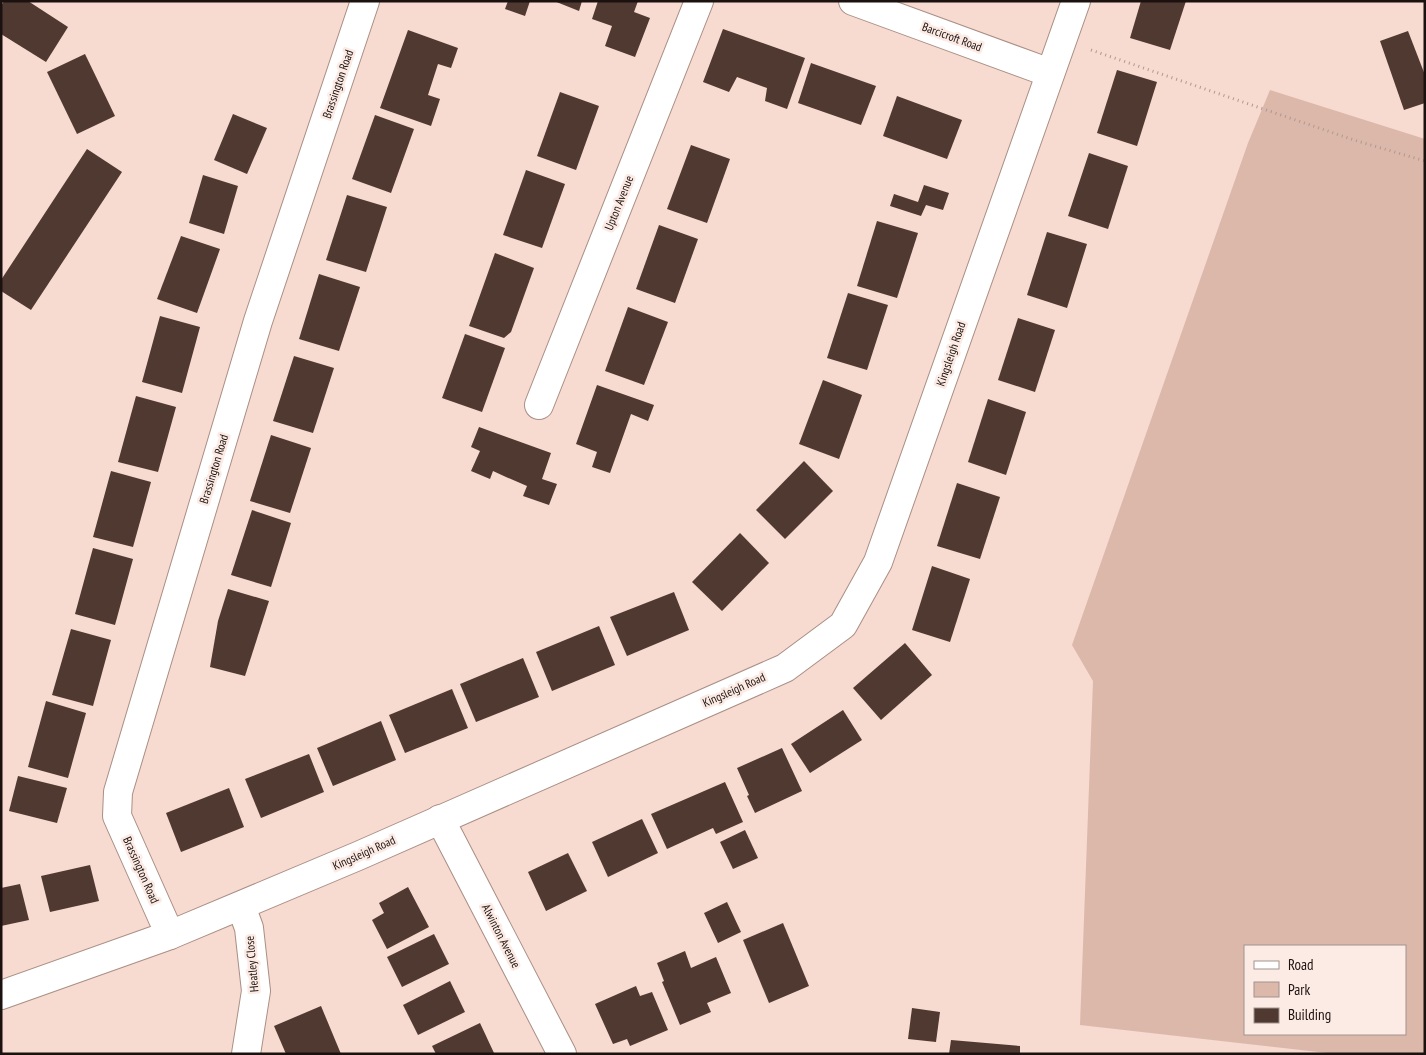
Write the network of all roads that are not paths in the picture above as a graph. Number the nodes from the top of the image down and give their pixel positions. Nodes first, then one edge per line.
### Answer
1 (366, 1) edge
2 (698, 1) edge
3 (854, 1) edge
4 (1076, 1) edge
5 (1050, 73) junction
6 (539, 405) dead end
7 (440, 819) junction
8 (240, 906) junction
9 (170, 935) junction
10 (1, 996) edge
11 (246, 1054) edge
12 (562, 1054) edge

1 - 9 street, Brassington Road
2 - 6 street, Upton Avenue
3 - 5 street, Barcicroft Road
4 - 5 street, Kingsleigh Road
5 - 7 street, Kingsleigh Road
7 - 8 street, Kingsleigh Road
7 - 12 street, Alwinton Avenue
8 - 9 street, Kingsleigh Road
8 - 11 street, Heatley Close
9 - 10 street, Kingsleigh Road

